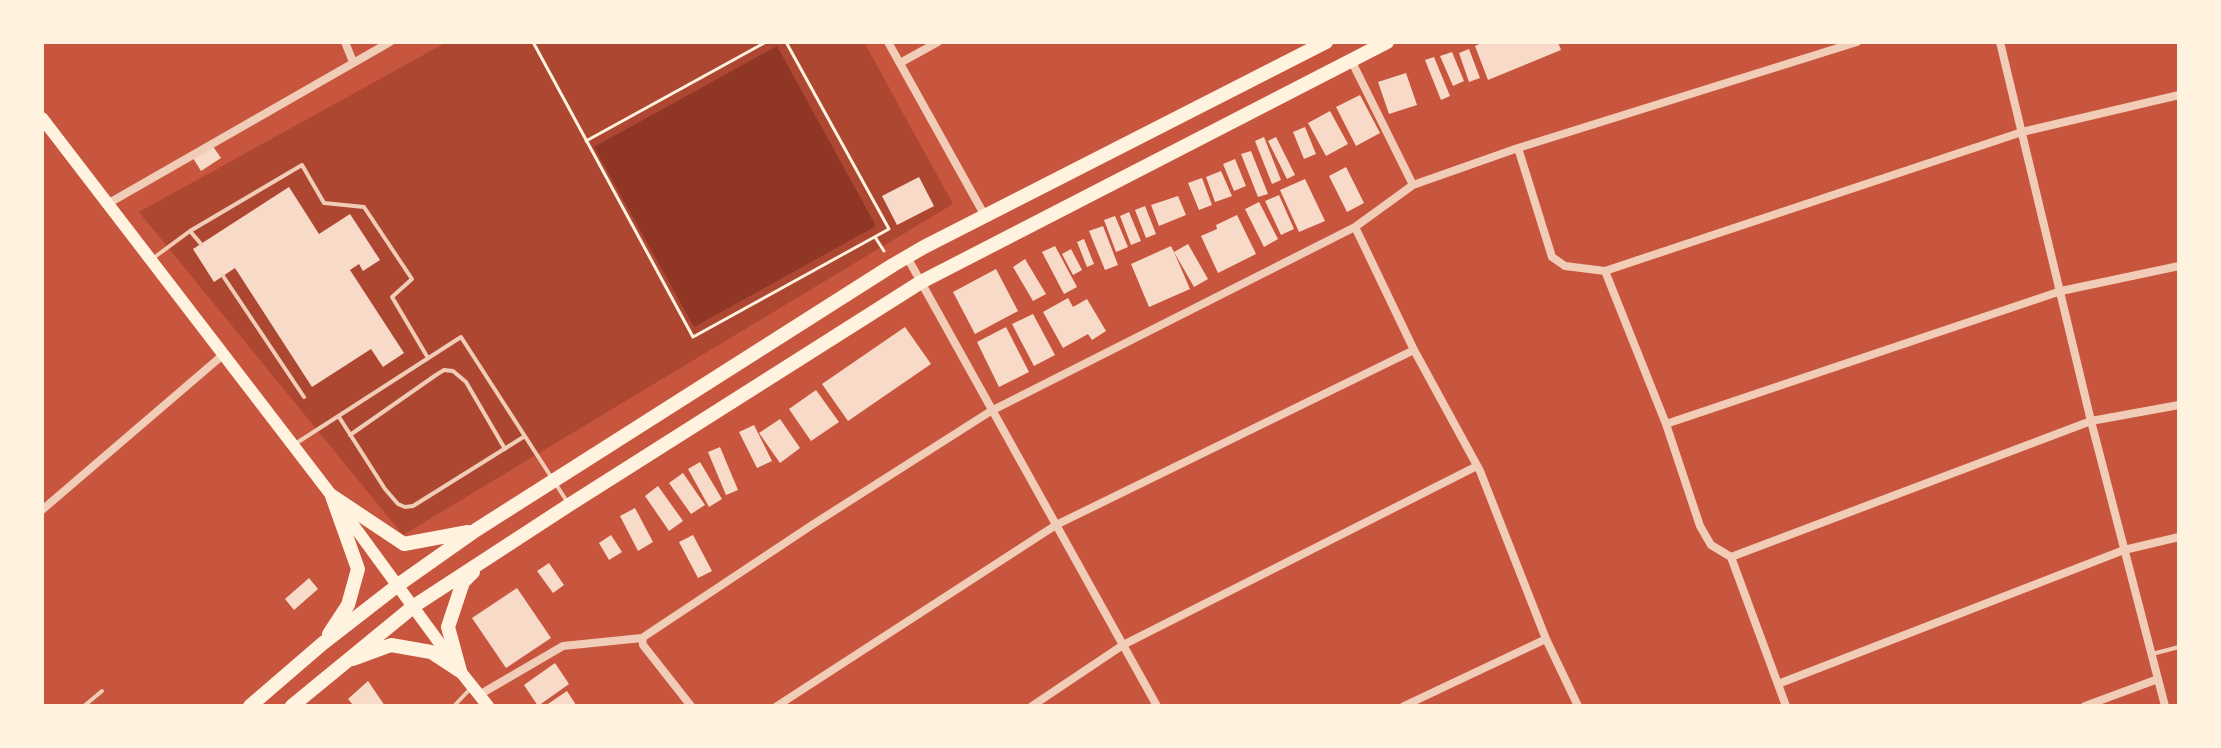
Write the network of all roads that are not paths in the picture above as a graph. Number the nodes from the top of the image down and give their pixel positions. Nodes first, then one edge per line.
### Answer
1 (345, 42) edge
2 (390, 42) edge
3 (888, 42) edge
4 (938, 42) edge
5 (1326, 42) edge
6 (1387, 42) edge
7 (1857, 42) edge
8 (2000, 42) edge
9 (1351, 60) junction
10 (353, 62) junction
11 (900, 63) junction
12 (2179, 95) edge
13 (42, 118) edge
14 (2022, 132) junction
15 (1518, 148) junction
16 (1413, 185) junction
17 (109, 203) junction
18 (985, 216) junction
19 (1355, 227) junction
20 (190, 231) junction
21 (201, 244) dead end
22 (907, 257) junction
23 (152, 259) junction
24 (2179, 266) edge
25 (1605, 271) junction
26 (223, 276) dead end
27 (921, 282) junction
28 (2061, 291) junction
29 (1414, 350) junction
30 (224, 354) junction
31 (428, 358) junction
32 (304, 397) dead end
33 (2179, 405) edge
34 (991, 411) junction
35 (338, 416) junction
36 (2091, 421) junction
37 (1666, 424) junction
38 (350, 435) junction
39 (525, 436) junction
40 (293, 446) junction
41 (505, 449) junction
42 (1477, 466) junction
43 (554, 481) junction
44 (332, 496) junction
45 (569, 505) junction
46 (42, 510) edge
47 (1056, 525) junction
48 (476, 530) junction
49 (2179, 537) edge
50 (2124, 550) junction
51 (492, 553) junction
52 (1731, 557) junction
53 (398, 585) junction
54 (414, 606) junction
55 (642, 638) junction
56 (1546, 639) junction
57 (322, 644) junction
58 (1123, 645) junction
59 (2179, 647) edge
60 (2152, 654) junction
61 (341, 664) junction
62 (460, 671) junction
63 (2158, 679) junction
64 (1778, 684) junction
65 (102, 691) dead end
66 (476, 691) junction
67 (84, 706) edge
68 (250, 706) edge
69 (292, 706) edge
70 (454, 706) edge
71 (488, 706) edge
72 (691, 706) edge
73 (777, 706) edge
74 (1032, 706) edge
75 (1157, 706) edge
76 (1404, 706) edge
77 (1578, 706) edge
78 (1786, 706) edge
79 (2085, 706) edge
80 (2165, 706) edge

1 - 10 street
2 - 10 street
3 - 11 street
4 - 11 street
5 - 18 main road
6 - 9 main road
7 - 15 street
8 - 14 street
9 - 16 street
9 - 27 main road
10 - 17 street
11 - 18 street
12 - 14 street
13 - 17 main road
14 - 25 street
14 - 28 street
15 - 16 street
15 - 25 street
16 - 19 street
17 - 23 main road
18 - 22 main road
19 - 29 street
19 - 34 street
20 - 21 lane
20 - 23 lane
20 - 31 lane
22 - 27 street
22 - 43 main road
23 - 30 main road
24 - 28 street
25 - 37 street
26 - 32 lane
27 - 34 street
27 - 45 main road
28 - 36 street
28 - 37 street
29 - 42 street
29 - 47 street
30 - 40 main road
30 - 46 street
31 - 35 lane
31 - 39 lane
33 - 36 street
34 - 47 street
34 - 55 street
35 - 38 lane
35 - 40 lane
36 - 50 street
36 - 52 street
37 - 52 street
38 - 41 lane
38 - 41 lane
39 - 41 lane
39 - 43 lane
40 - 44 main road
42 - 56 street
42 - 58 street
43 - 45 lane
43 - 48 main road
44 - 48 main road
44 - 53 main road
44 - 57 main road
45 - 51 main road
47 - 58 street
47 - 73 street
48 - 53 main road
49 - 50 street
50 - 60 street
50 - 64 street
51 - 54 main road
51 - 62 main road
52 - 64 street
53 - 54 main road
53 - 57 main road
54 - 61 main road
54 - 62 main road
55 - 66 street
55 - 72 street
56 - 76 street
56 - 77 street
57 - 68 main road
58 - 74 street
58 - 75 street
59 - 60 lane
60 - 63 street
61 - 62 main road
61 - 69 main road
62 - 66 main road
63 - 79 street
63 - 80 street
64 - 78 street
65 - 67 lane
66 - 70 lane
66 - 71 main road

